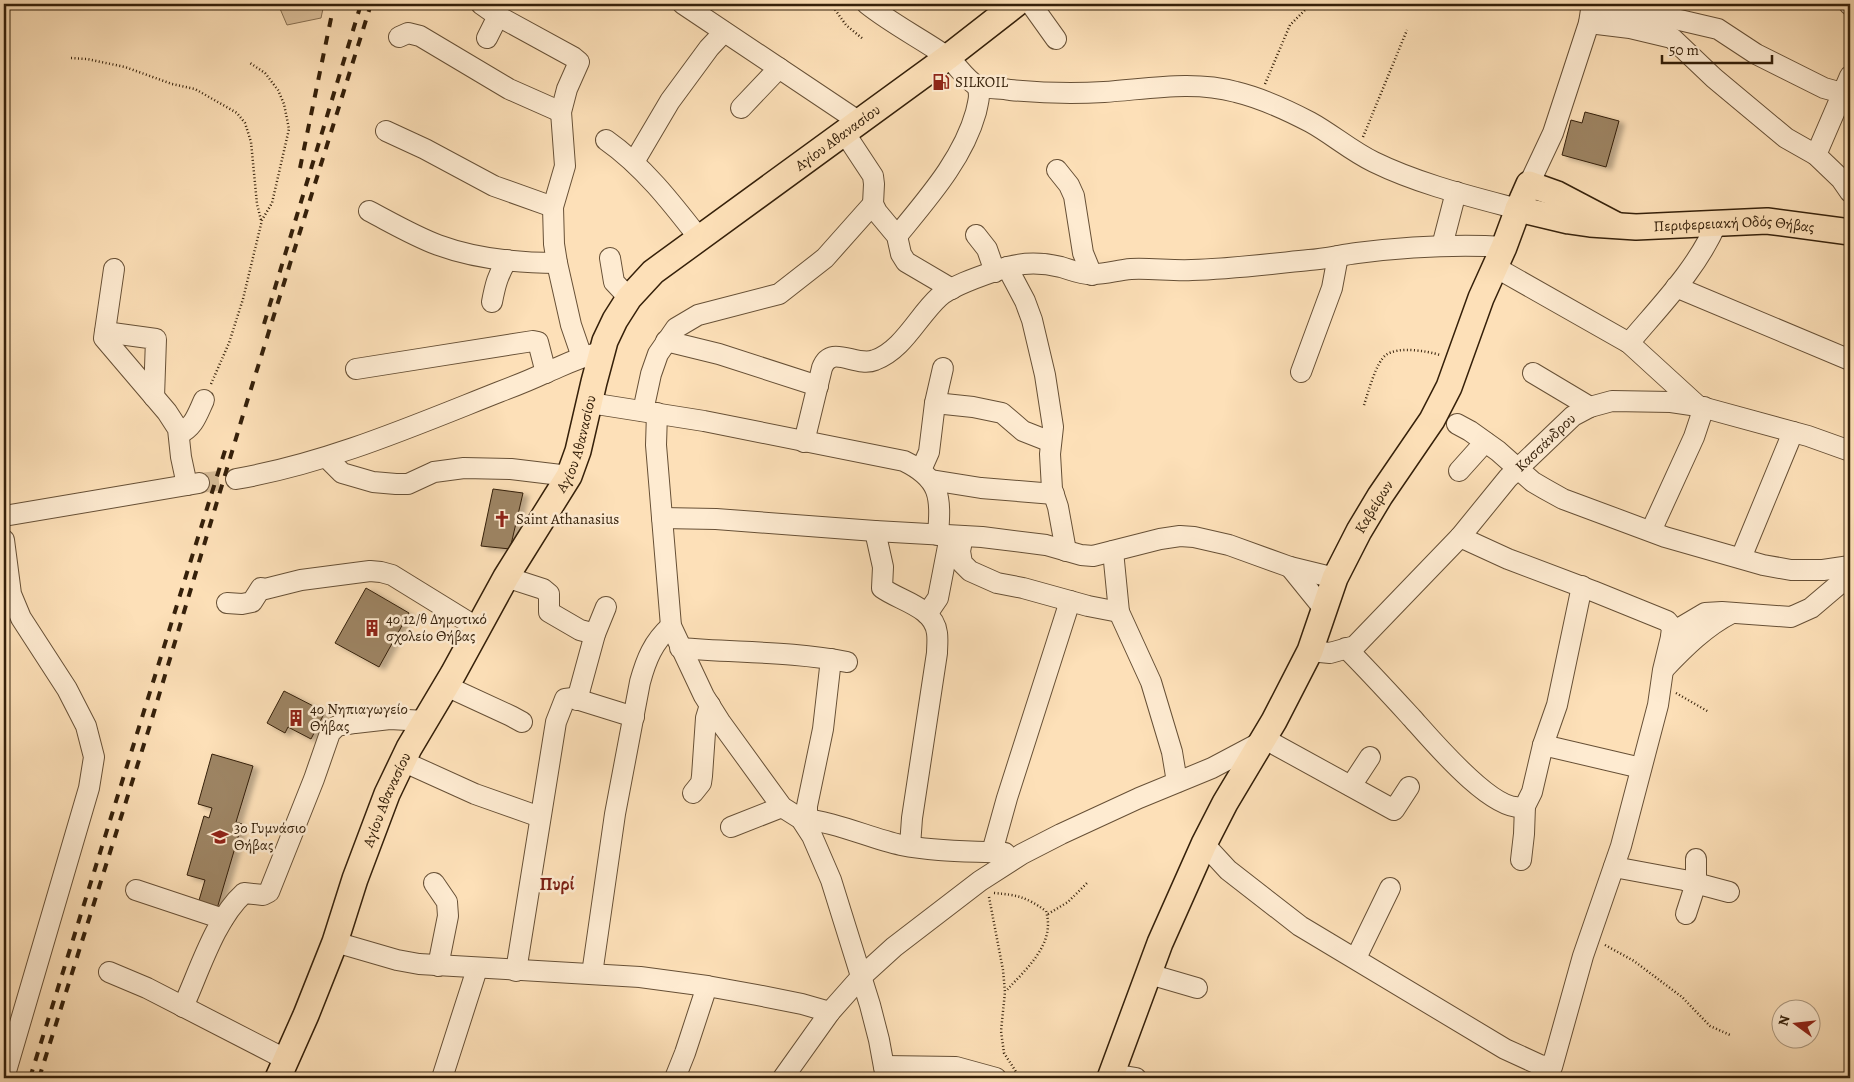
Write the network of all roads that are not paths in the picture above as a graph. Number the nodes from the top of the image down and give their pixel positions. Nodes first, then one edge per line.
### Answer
1 (481, 4) edge
2 (683, 4) edge
3 (868, 4) edge
4 (1016, 4) edge
5 (1031, 4) edge
6 (1590, 11) edge
7 (498, 16) junction
8 (724, 32) junction
9 (399, 37) dead end
10 (487, 38) dead end
11 (1056, 39) dead end
12 (948, 57) junction
13 (779, 68) junction
14 (1846, 85) edge
15 (977, 86) junction
16 (741, 108) dead end
17 (561, 112) junction
18 (851, 127) junction
19 (386, 131) dead end
20 (606, 140) dead end
21 (1816, 155) junction
22 (634, 162) junction
23 (1057, 170) dead end
24 (1529, 184) junction
25 (1456, 192) junction
26 (1850, 192) edge
27 (873, 204) junction
28 (553, 207) junction
29 (1518, 209) junction
30 (369, 211) dead end
31 (1717, 222) junction
32 (1616, 225) junction
33 (1850, 232) edge
34 (976, 235) dead end
35 (897, 236) junction
36 (699, 238) junction
37 (1442, 246) junction
38 (1338, 256) junction
39 (1500, 257) junction
40 (610, 258) dead end
41 (507, 260) junction
42 (557, 263) junction
43 (114, 269) dead end
44 (1001, 269) junction
45 (1092, 275) junction
46 (1676, 287) junction
47 (952, 289) junction
48 (629, 298) junction
49 (492, 302) dead end
50 (105, 332) junction
51 (666, 341) junction
52 (1628, 343) junction
53 (591, 354) junction
54 (1850, 360) edge
55 (943, 368) dead end
56 (356, 369) dead end
57 (1301, 372) dead end
58 (546, 373) junction
59 (1533, 373) dead end
60 (818, 386) junction
61 (204, 400) road end
62 (590, 403) junction
63 (935, 403) junction
64 (160, 404) junction
65 (1590, 407) junction
66 (1701, 407) junction
67 (650, 412) junction
68 (1457, 424) dead end
69 (1793, 432) junction
70 (179, 434) junction
71 (804, 442) junction
72 (1051, 442) junction
73 (1485, 442) junction
74 (1850, 451) edge
75 (327, 458) junction
76 (1519, 468) junction
77 (1459, 471) dead end
78 (926, 475) junction
79 (569, 476) junction
80 (236, 480) tunnel mouth
81 (1054, 494) junction
82 (4, 516) edge
83 (662, 518) junction
84 (874, 531) junction
85 (1651, 531) junction
86 (950, 536) junction
87 (1460, 537) junction
88 (4, 540) edge
89 (1066, 551) junction
90 (1113, 551) junction
91 (1741, 558) junction
92 (1850, 566) edge
93 (1290, 568) junction
94 (1850, 575) edge
95 (506, 577) junction
96 (1336, 578) junction
97 (1582, 586) junction
98 (1070, 601) junction
99 (227, 603) dead end
100 (606, 607) dead end
101 (1324, 609) junction
102 (1119, 612) junction
103 (1733, 612) junction
104 (927, 614) junction
105 (671, 626) junction
106 (478, 628) junction
107 (595, 634) junction
108 (1671, 638) junction
109 (680, 648) junction
110 (1346, 648) junction
111 (1310, 651) junction
112 (1662, 678) junction
113 (446, 686) junction
114 (577, 700) junction
115 (710, 706) junction
116 (634, 717) junction
117 (425, 721) junction
118 (522, 722) dead end
119 (1266, 734) junction
120 (1544, 745) junction
121 (1370, 757) dead end
122 (402, 761) junction
123 (1641, 768) junction
124 (1177, 782) junction
125 (1351, 786) junction
126 (1409, 787) dead end
127 (693, 793) dead end
128 (1525, 806) junction
129 (782, 807) junction
130 (540, 818) junction
131 (804, 820) junction
132 (731, 827) dead end
133 (1204, 844) junction
134 (910, 846) junction
135 (992, 852) junction
136 (1022, 854) junction
137 (1696, 859) dead end
138 (1521, 860) dead end
139 (1614, 867) junction
140 (434, 883) dead end
141 (1696, 883) junction
142 (1390, 888) dead end
143 (136, 890) dead end
144 (1729, 892) dead end
145 (1686, 914) dead end
146 (223, 919) junction
147 (335, 942) junction
148 (1356, 958) junction
149 (438, 966) junction
150 (477, 969) junction
151 (516, 971) junction
152 (108, 972) dead end
153 (592, 974) junction
154 (1150, 974) junction
155 (861, 977) junction
156 (707, 986) junction
157 (1197, 988) dead end
158 (183, 1007) junction
159 (830, 1012) junction
160 (282, 1069) edge
161 (885, 1072) edge
162 (1551, 1072) edge
163 (1111, 1076) edge
164 (4, 1078) edge
165 (442, 1078) edge
166 (675, 1078) edge
167 (782, 1078) edge
168 (996, 1078) edge
169 (1136, 1078) edge

1 - 7 street
2 - 8 street
3 - 12 street
4 - 12 main road, Αγίου Αθανασίου
5 - 11 street
6 - 14 street
6 - 21 street
6 - 24 street
7 - 10 street
7 - 17 street
8 - 13 street
8 - 22 street
9 - 17 street
12 - 15 street
12 - 18 main road, Αγίου Αθανασίου
13 - 16 street
13 - 18 street
14 - 21 street
15 - 25 street
15 - 35 street
17 - 28 street
18 - 27 street
18 - 36 main road, Αγίου Αθανασίου
19 - 28 street
20 - 22 street
21 - 26 street
22 - 36 street
23 - 45 street
24 - 29 main road, Καβείρων
24 - 32 main road, Περιφερειακή Οδός Θήβας
25 - 29 street
25 - 37 street
27 - 35 street
27 - 51 street
28 - 42 street
29 - 32 main road, Περιφερειακή Οδός Θήβας
29 - 39 main road, Καβείρων
30 - 41 street
31 - 32 main road, Περιφερειακή Οδός Θήβας
31 - 33 main road, Περιφερειακή Οδός Θήβας
31 - 46 street
34 - 44 street
35 - 47 street
36 - 48 main road, Αγίου Αθανασίου
37 - 38 street
37 - 39 street
38 - 45 street
38 - 57 street
39 - 52 street
39 - 96 main road, Καβείρων
40 - 48 street
41 - 42 street
41 - 49 street
42 - 53 street
43 - 50 street
44 - 45 street
44 - 47 street
44 - 72 street
46 - 52 street
46 - 54 street
47 - 60 street
48 - 53 main road, Αγίου Αθανασίου
50 - 64 street
50 - 64 street
51 - 60 street
51 - 67 street
52 - 66 street
53 - 58 street
53 - 62 main road, Αγίου Αθανασίου
55 - 63 street
56 - 58 street
58 - 75 street
59 - 65 street
60 - 71 street
61 - 70 street
62 - 67 street
62 - 79 main road, Αγίου Αθανασίου
63 - 72 street
63 - 78 street
64 - 70 street
65 - 66 street, Κασσάνδρου
65 - 76 street, Κασσάνδρου
66 - 69 street, Κασσάνδρου
66 - 85 street
67 - 71 street
67 - 83 street
68 - 73 street
69 - 74 street, Κασσάνδρου
69 - 91 street
70 - 82 street
71 - 78 street
72 - 81 street
73 - 76 street
73 - 77 street
75 - 79 street
75 - 80 street
76 - 85 street
76 - 87 street, Κασσάνδρου
78 - 81 street
78 - 86 street
79 - 95 main road, Αγίου Αθανασίου
81 - 89 street
83 - 84 street
83 - 105 street
84 - 86 street
84 - 104 street
85 - 91 street
86 - 89 street
86 - 98 street
86 - 104 street
87 - 97 street
87 - 110 street, Κασσάνδρου
88 - 164 street
89 - 90 street
90 - 93 street
90 - 102 street
91 - 92 street
93 - 96 street
93 - 101 street
94 - 103 street
95 - 106 main road, Αγίου Αθανασίου
95 - 107 street
96 - 101 main road, Καβείρων
97 - 108 street
97 - 120 street
98 - 102 street
98 - 135 street
99 - 106 street
100 - 107 street
101 - 111 main road, Καβείρων
102 - 124 street
103 - 108 street
103 - 112 street
104 - 134 street
105 - 109 street
105 - 116 street
106 - 113 main road, Αγίου Αθανασίου
107 - 114 street
108 - 112 street
109 - 115 street
109 - 131 street
110 - 111 street, Κασσάνδρου
110 - 128 street
111 - 119 main road, Καβείρων
112 - 123 street
113 - 117 main road, Αγίου Αθανασίου
113 - 118 street
114 - 116 street
114 - 130 street
115 - 127 street
115 - 129 street
116 - 153 street
117 - 122 main road, Αγίου Αθανασίου
117 - 146 street
119 - 124 street
119 - 125 street
119 - 133 main road, Καβείρων
120 - 123 street
120 - 128 street
121 - 125 street
122 - 130 street
122 - 147 main road, Αγίου Αθανασίου
123 - 139 street
124 - 136 street
125 - 126 street
128 - 138 street
129 - 131 street
129 - 132 street
130 - 151 street
131 - 134 street
131 - 155 street
133 - 148 street
133 - 154 main road, Καβείρων
134 - 135 street
135 - 136 street
136 - 155 street
137 - 141 street
139 - 141 street
139 - 162 street
140 - 149 street
141 - 144 street
141 - 145 street
142 - 148 street
143 - 146 street
146 - 158 street
147 - 149 street
147 - 160 main road, Αγίου Αθανασίου
148 - 162 street
149 - 150 street
150 - 151 street
150 - 165 street
151 - 153 street
152 - 158 street
153 - 156 street
154 - 157 street
154 - 163 main road, Καβείρων
155 - 159 street
155 - 161 street
156 - 159 street
156 - 166 street
158 - 160 street
159 - 167 street
161 - 168 street
163 - 169 street

